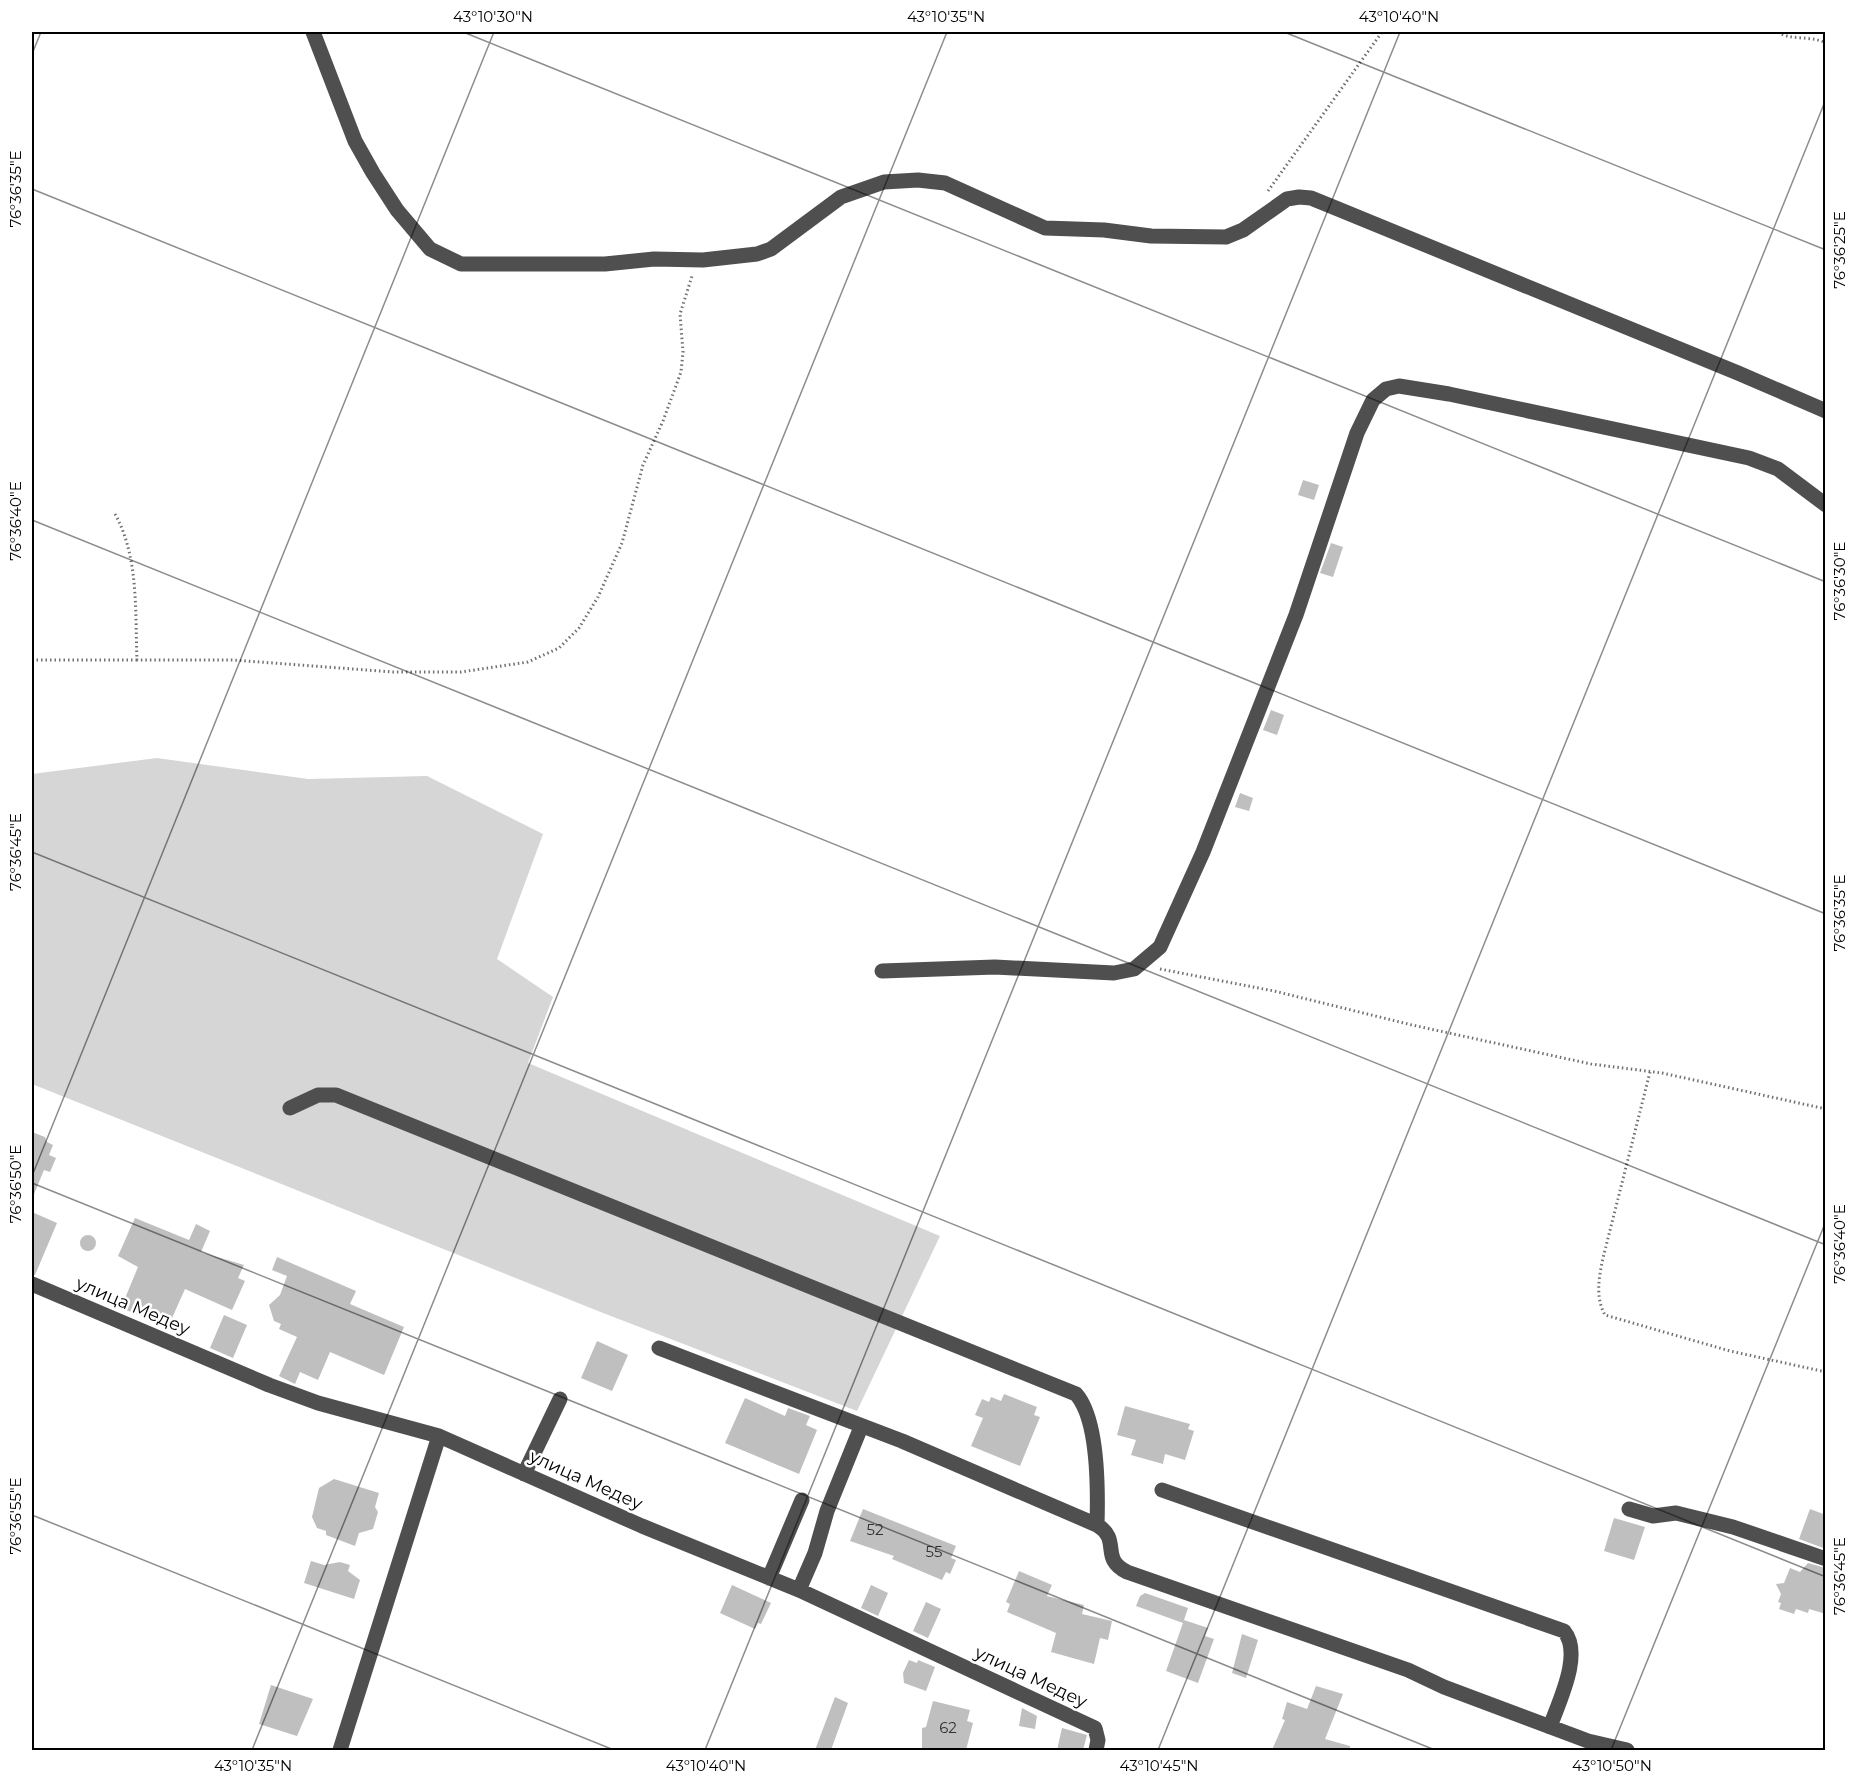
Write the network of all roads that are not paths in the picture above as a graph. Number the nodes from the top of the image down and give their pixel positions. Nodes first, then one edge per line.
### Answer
1 (313, 32) edge
2 (1826, 411) edge
3 (1826, 505) edge
4 (882, 971) dead end
5 (290, 1108) dead end
6 (32, 1284) edge
7 (659, 1348) dead end
8 (560, 1399) dead end
9 (861, 1427) junction
10 (439, 1436) junction
11 (524, 1474) junction
12 (1162, 1490) dead end
13 (802, 1500) dead end
14 (1629, 1509) dead end
15 (1097, 1525) junction
16 (1826, 1559) edge
17 (769, 1578) junction
18 (799, 1590) junction
19 (1551, 1727) junction
20 (340, 1750) edge
21 (1096, 1750) edge
22 (1627, 1750) edge

1 - 2 street
3 - 4 street
5 - 15 street
6 - 10 street, улица Медеу
7 - 9 street
8 - 11 street
9 - 15 street
9 - 18 street
10 - 11 street, улица Медеу
10 - 20 street
11 - 17 street, улица Медеу
12 - 19 street
13 - 17 street
14 - 16 street
15 - 19 street
17 - 18 street, улица Медеу
18 - 21 street, улица Медеу
19 - 22 street

